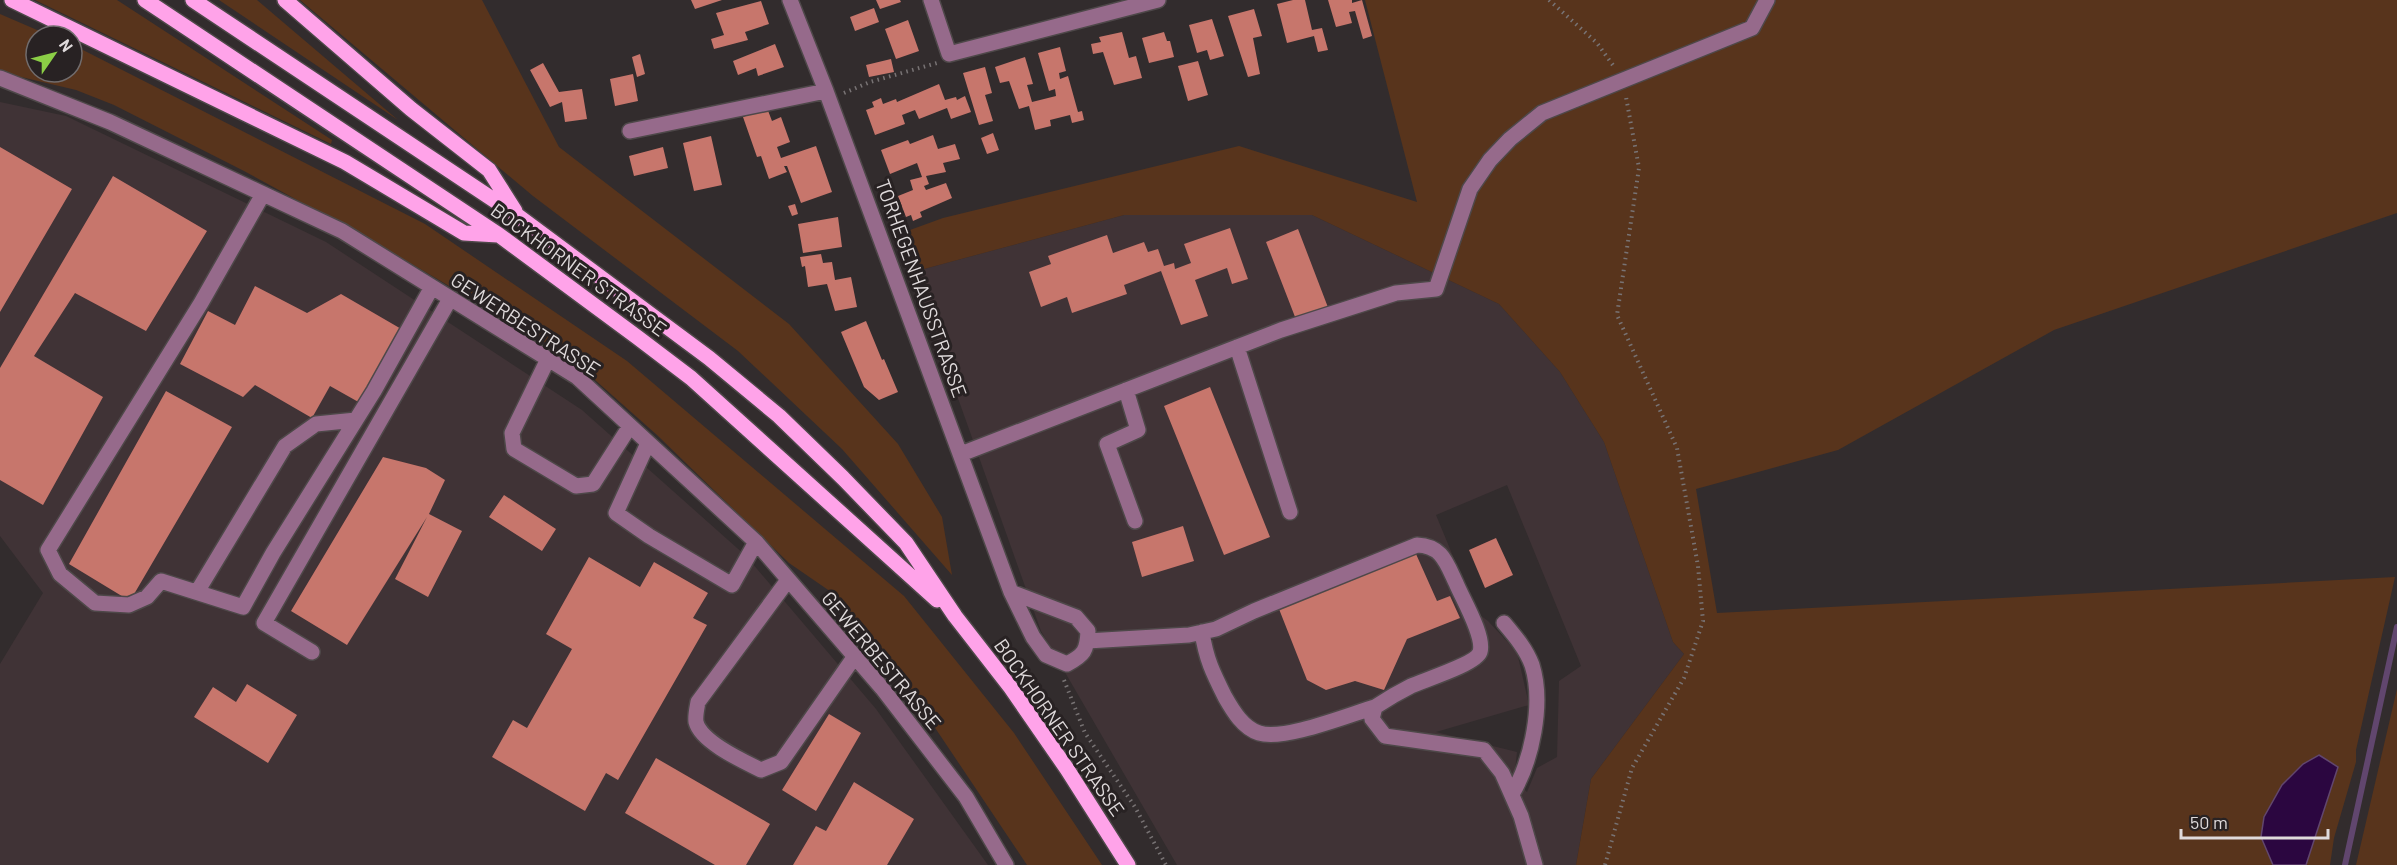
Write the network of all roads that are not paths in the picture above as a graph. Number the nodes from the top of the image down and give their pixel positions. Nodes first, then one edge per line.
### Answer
1 (12, 0) edge
2 (145, 0) edge
3 (193, 0) edge
4 (285, 0) edge
5 (790, 0) edge
6 (931, 0) edge
7 (1158, 0) edge
8 (1767, 0) edge
9 (0, 78) edge
10 (828, 95) junction
11 (630, 131) dead end
12 (263, 194) junction
13 (518, 216) junction
14 (499, 235) junction
15 (432, 287) junction
16 (450, 299) junction
17 (1237, 347) junction
18 (548, 359) junction
19 (1126, 390) junction
20 (356, 420) junction
21 (630, 426) junction
22 (648, 443) junction
23 (961, 454) junction
24 (1290, 512) dead end
25 (1135, 521) dead end
26 (756, 542) junction
27 (788, 580) junction
28 (197, 592) junction
29 (1011, 592) junction
30 (954, 616) junction
31 (1504, 623) dead end
32 (1202, 632) junction
33 (1088, 640) junction
34 (312, 652) dead end
35 (855, 656) junction
36 (1375, 706) junction
37 (1512, 794) junction
38 (1006, 865) edge
39 (1128, 865) edge
40 (1535, 865) edge

1 - 14 main road
2 - 14 main road, BOCKHORNER STRASSE
3 - 13 main road, BOCKHORNER STRASSE
4 - 13 main road
5 - 10 street, TORHEGENHAUSSTRASSE
6 - 7 street
8 - 17 street
9 - 12 street, GEWERBESTRASSE
10 - 11 street
10 - 23 street, TORHEGENHAUSSTRASSE
12 - 15 street, GEWERBESTRASSE
12 - 28 street
13 - 30 main road, BOCKHORNER STRASSE
14 - 30 main road, BOCKHORNER STRASSE
15 - 16 street, GEWERBESTRASSE
15 - 20 street
16 - 18 street, GEWERBESTRASSE
16 - 34 street
17 - 19 street
17 - 24 street
18 - 21 street, GEWERBESTRASSE
18 - 21 street
19 - 23 street
19 - 25 street
20 - 28 street
20 - 28 street
21 - 22 street, GEWERBESTRASSE
22 - 26 street, GEWERBESTRASSE
22 - 26 street
23 - 29 street, TORHEGENHAUSSTRASSE
26 - 27 street, GEWERBESTRASSE
27 - 35 street, GEWERBESTRASSE
27 - 35 street
29 - 33 street
29 - 33 street, TORHEGENHAUSSTRASSE
30 - 39 main road, BOCKHORNER STRASSE
31 - 37 street
32 - 33 street
32 - 36 street
32 - 36 street
35 - 38 street, GEWERBESTRASSE
36 - 37 street
37 - 40 street

